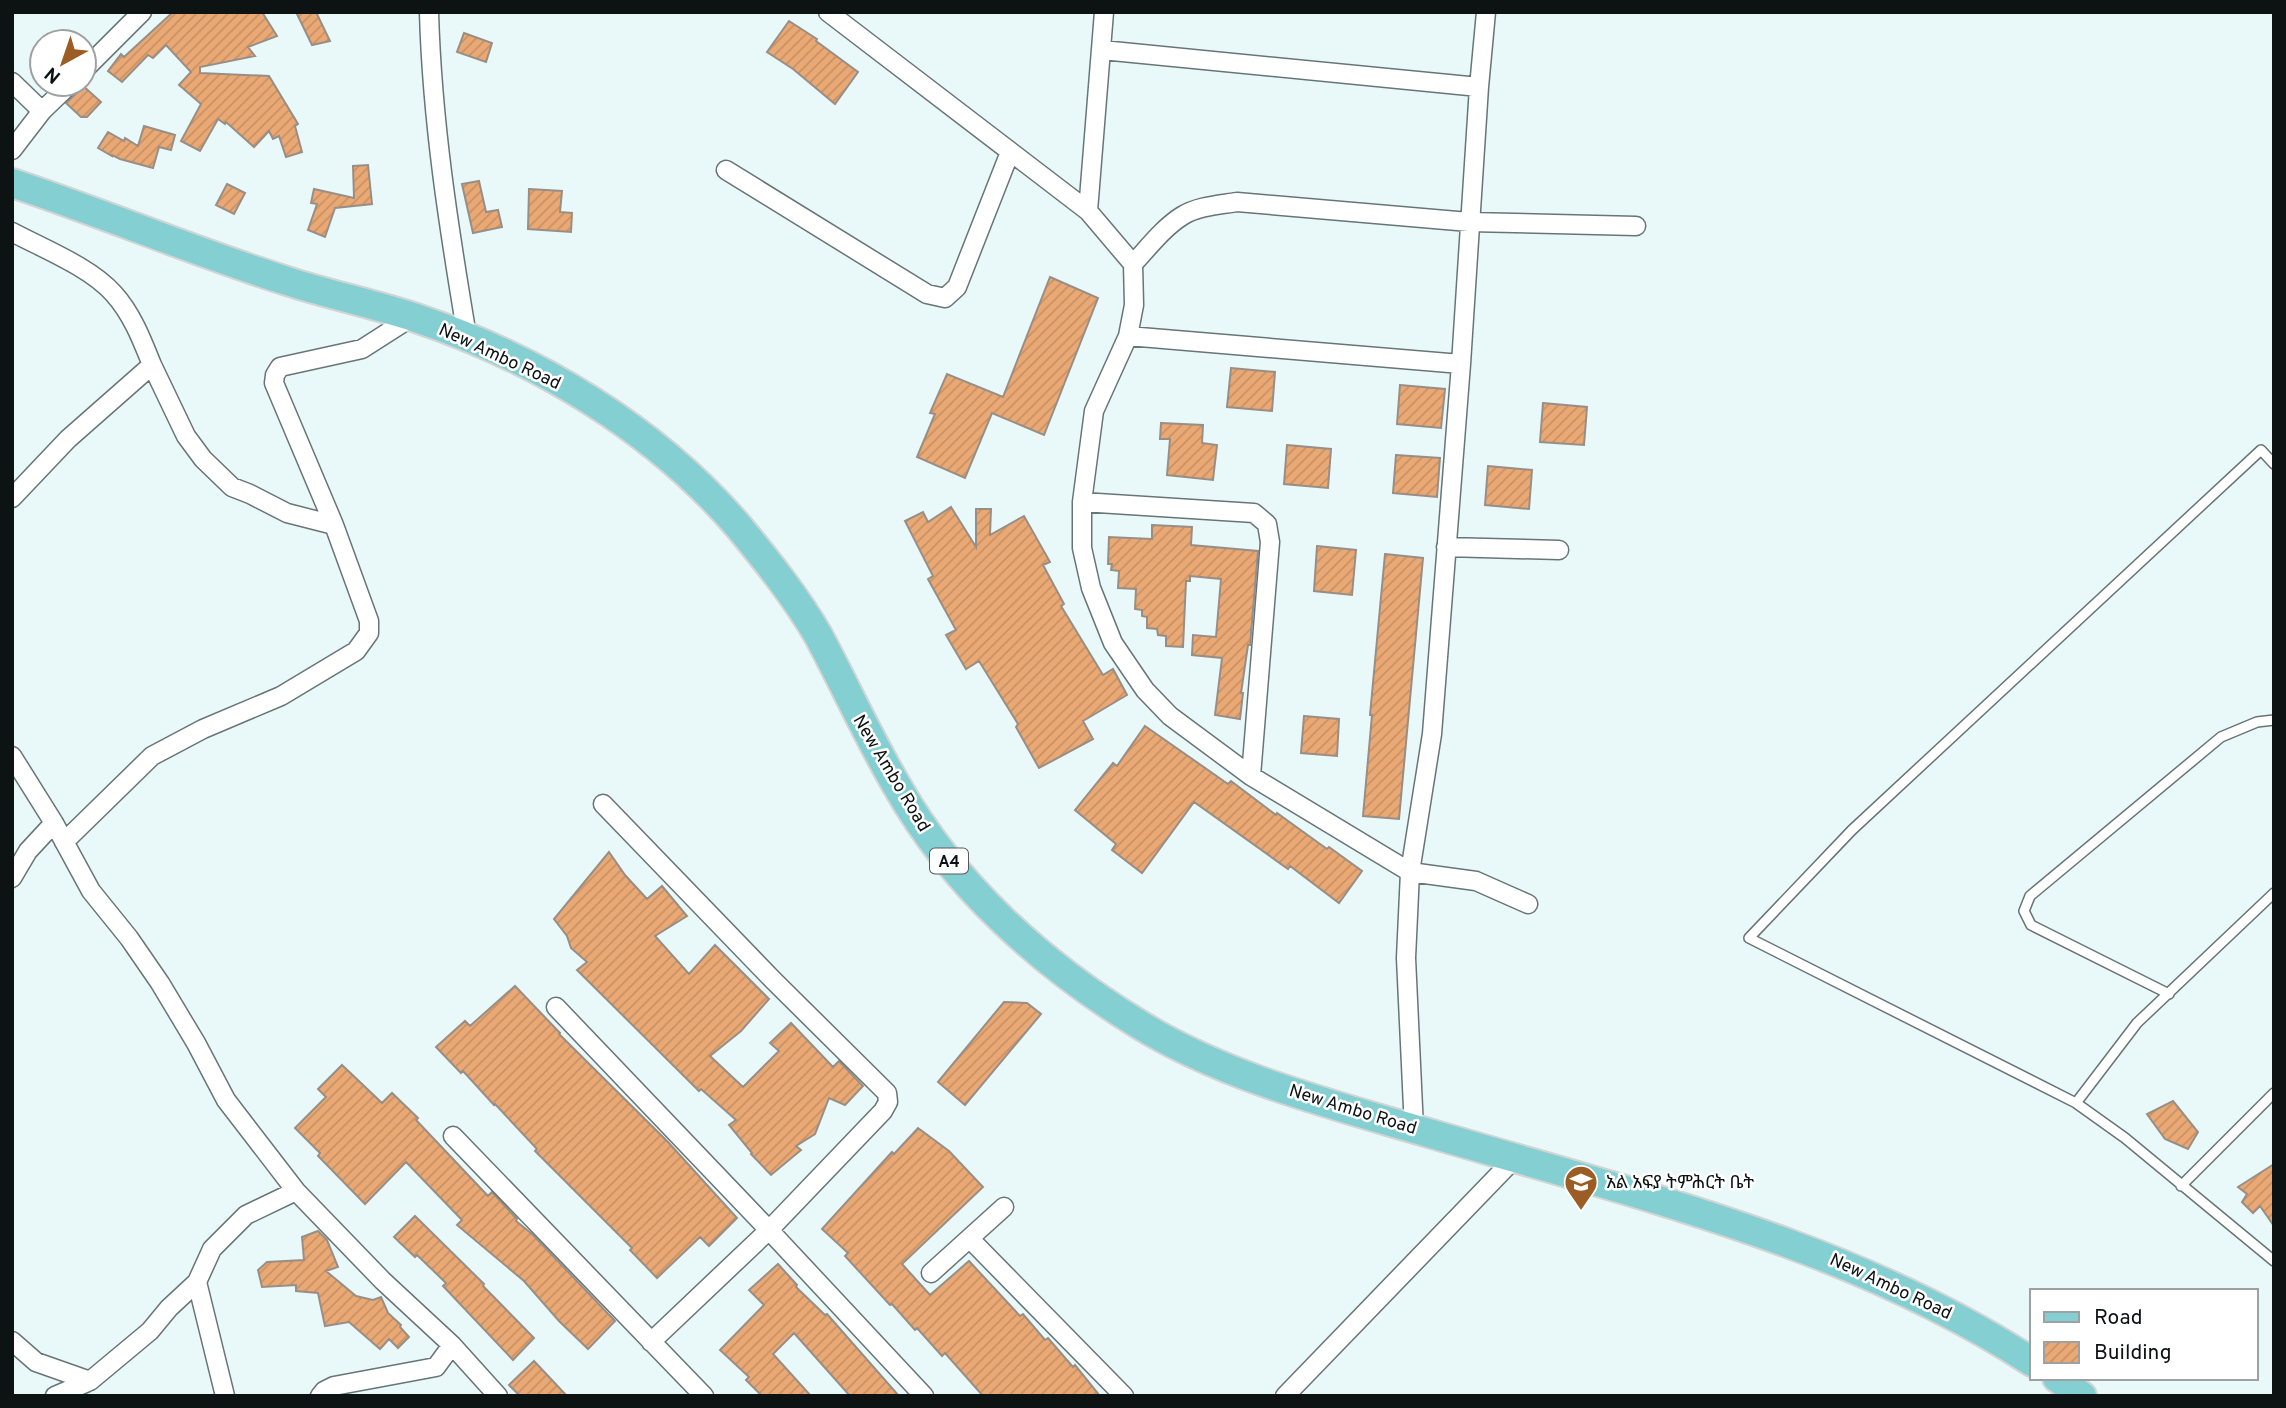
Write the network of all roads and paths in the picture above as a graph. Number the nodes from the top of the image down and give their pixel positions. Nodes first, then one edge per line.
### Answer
1 (142, 12) edge
2 (429, 12) edge
3 (828, 12) edge
4 (1104, 12) edge
5 (1486, 12) edge
6 (1102, 50) junction
7 (98, 57) edge
8 (12, 82) edge
9 (1479, 87) junction
10 (55, 98) edge
11 (42, 111) junction
12 (12, 150) edge
13 (1010, 152) junction
14 (726, 170) dead end
15 (12, 183) edge
16 (1088, 211) junction
17 (1469, 222) junction
18 (1636, 226) dead end
19 (12, 232) edge
20 (1133, 264) junction
21 (412, 317) junction
22 (1128, 336) junction
23 (467, 337) junction
24 (1461, 364) junction
25 (152, 365) junction
26 (2274, 464) edge
27 (12, 498) edge
28 (1082, 502) junction
29 (334, 525) junction
30 (1446, 547) junction
31 (1559, 550) dead end
32 (2274, 720) edge
33 (12, 756) edge
34 (1251, 776) junction
35 (604, 804) dead end
36 (54, 823) junction
37 (64, 842) junction
38 (1410, 872) junction
39 (12, 878) edge
40 (2274, 893) edge
41 (1528, 904) dead end
42 (2169, 994) junction
43 (556, 1007) dead end
44 (2274, 1093) edge
45 (2076, 1103) junction
46 (1414, 1129) junction
47 (453, 1136) dead end
48 (1515, 1158) junction
49 (2181, 1186) junction
50 (296, 1191) junction
51 (1004, 1207) dead end
52 (769, 1230) junction
53 (970, 1239) junction
54 (2274, 1261) edge
55 (931, 1273) dead end
56 (197, 1282) junction
57 (12, 1341) edge
58 (652, 1342) junction
59 (452, 1345) junction
60 (2030, 1361) edge
61 (2060, 1380) edge
62 (90, 1381) junction
63 (55, 1396) edge
64 (225, 1396) edge
65 (320, 1396) edge
66 (499, 1396) edge
67 (704, 1396) edge
68 (924, 1396) edge
69 (1124, 1396) edge
70 (1285, 1396) edge
71 (2082, 1396) edge

1 - 7 street
2 - 23 street
3 - 13 street
4 - 6 street
5 - 9 street
6 - 9 street
6 - 16 street
8 - 11 street
9 - 17 street
10 - 11 street
11 - 12 street
13 - 14 street
13 - 16 street
15 - 21 main road, New Ambo Road / A4
16 - 20 street
17 - 18 street
17 - 20 street
17 - 24 street
19 - 25 street
20 - 22 street
21 - 23 main road, New Ambo Road / A4
21 - 29 street
22 - 24 street
22 - 28 street
23 - 46 main road, New Ambo Road / A4
24 - 30 street
25 - 27 street
25 - 29 street
26 - 45 lane
28 - 34 street
28 - 34 street
29 - 37 street
30 - 31 street
30 - 38 street
32 - 42 lane
33 - 36 street
34 - 38 street
35 - 52 street
36 - 37 street
36 - 39 street
37 - 50 street
38 - 41 street
38 - 46 street
40 - 42 lane
42 - 45 lane
43 - 52 street
44 - 49 lane
45 - 49 lane
46 - 48 main road, New Ambo Road / A4
47 - 58 street
48 - 60 main road, New Ambo Road / A4
48 - 70 street
49 - 54 lane
50 - 56 street
50 - 59 street
51 - 53 street
52 - 58 street
52 - 68 street
53 - 55 street
53 - 69 street
56 - 62 street
56 - 64 street
57 - 62 street
58 - 67 street
59 - 65 street
59 - 66 street
61 - 71 main road
62 - 63 street

